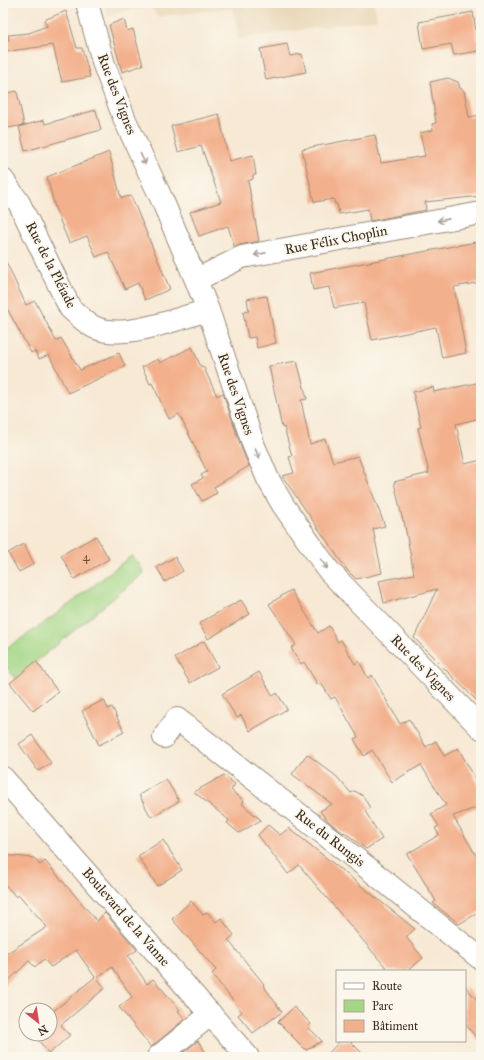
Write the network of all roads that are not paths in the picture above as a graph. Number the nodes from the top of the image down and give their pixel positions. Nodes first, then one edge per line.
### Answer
1 (87, 3) edge
2 (3, 180) edge
3 (481, 213) edge
4 (196, 280) junction
5 (208, 310) junction
6 (481, 728) edge
7 (164, 737) dead end
8 (3, 778) edge
9 (481, 959) edge
10 (211, 1014) junction
11 (158, 1057) edge
12 (248, 1057) edge

1 -> 4 street, Rue des Vignes
2 - 5 street, Rue de la Pléiade
3 -> 4 street, Rue Félix Choplin
4 - 5 street, Rue des Vignes
5 -> 6 street, Rue des Vignes
7 - 9 street, Rue du Rungis
8 - 10 street, Boulevard de la Vanne
10 - 11 street
10 - 12 street, Boulevard de la Vanne

